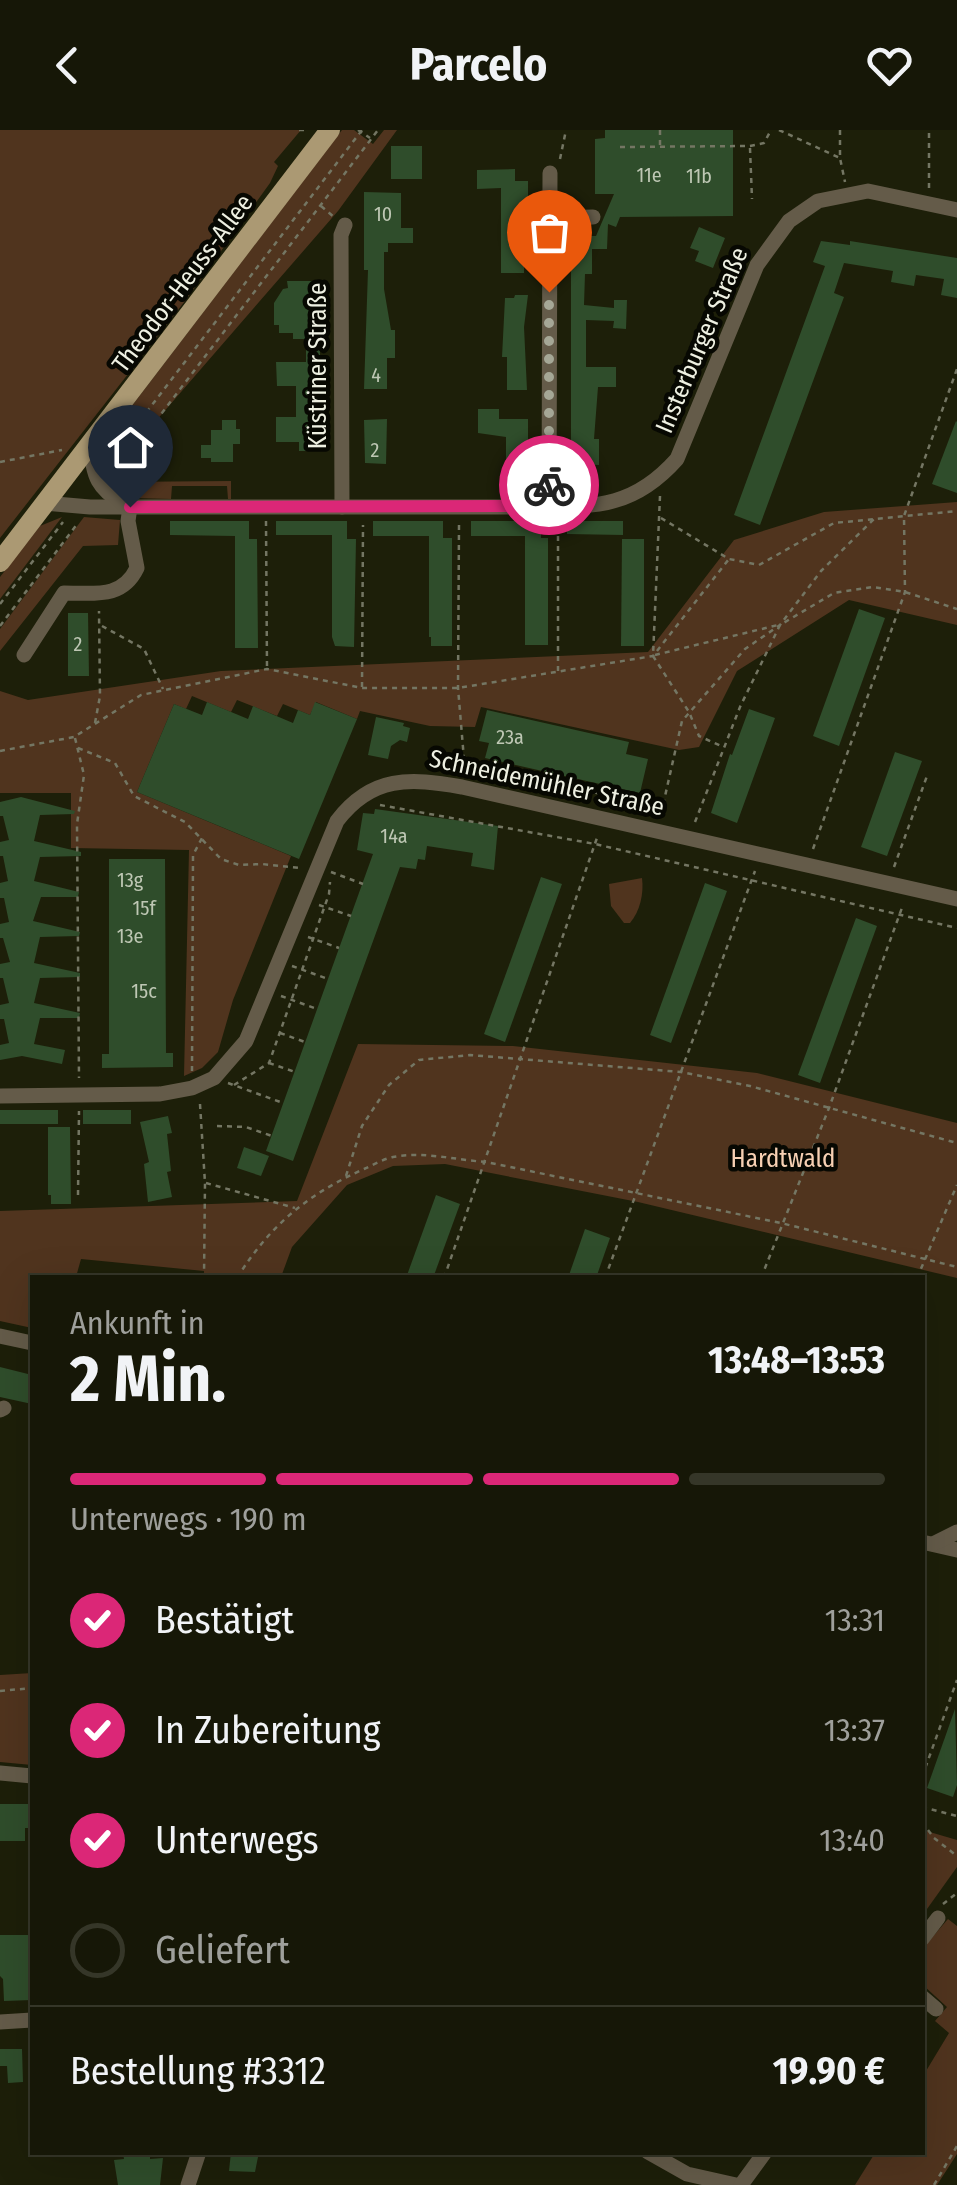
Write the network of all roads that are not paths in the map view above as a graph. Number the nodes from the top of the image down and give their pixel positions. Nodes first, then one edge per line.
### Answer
1 (330, 130) edge
2 (550, 174) road end
3 (957, 210) edge
4 (549, 218) junction
5 (593, 218) dead end
6 (345, 225) dead end
7 (91, 444) junction
8 (44, 503) junction
9 (554, 506) junction
10 (130, 507) junction
11 (342, 507) junction
12 (0, 562) edge
13 (24, 655) dead end
14 (957, 899) edge
15 (0, 1096) edge
16 (0, 1336) edge
17 (30, 1343) edge
18 (957, 1532) edge
19 (928, 1543) edge
20 (957, 1550) edge
21 (0, 1773) edge
22 (30, 1776) edge
23 (938, 1918) dead end
24 (925, 1936) edge
25 (925, 2000) edge
26 (936, 2009) dead end
27 (30, 2020) edge
28 (0, 2022) edge
29 (198, 2155) edge
30 (653, 2155) edge
31 (763, 2155) edge
32 (188, 2185) edge
33 (739, 2185) edge

1 - 7 main road, Theodor-Heuss-Allee
2 - 4 street
3 - 9 street, Insterburger Straße
4 - 5 street
4 - 9 street
6 - 11 street, Küstriner Straße
7 - 8 main road, Theodor-Heuss-Allee
7 - 10 street
8 - 10 street, Insterburger Straße
8 - 12 main road, Theodor-Heuss-Allee
9 - 11 street, Insterburger Straße
10 - 11 street, Insterburger Straße
10 - 13 street
14 - 15 street, Schneidemühler Straße
16 - 17 street
18 - 19 street
19 - 20 street
21 - 22 street
23 - 24 street
25 - 26 street
27 - 28 street
29 - 32 street
30 - 33 street
31 - 33 street

